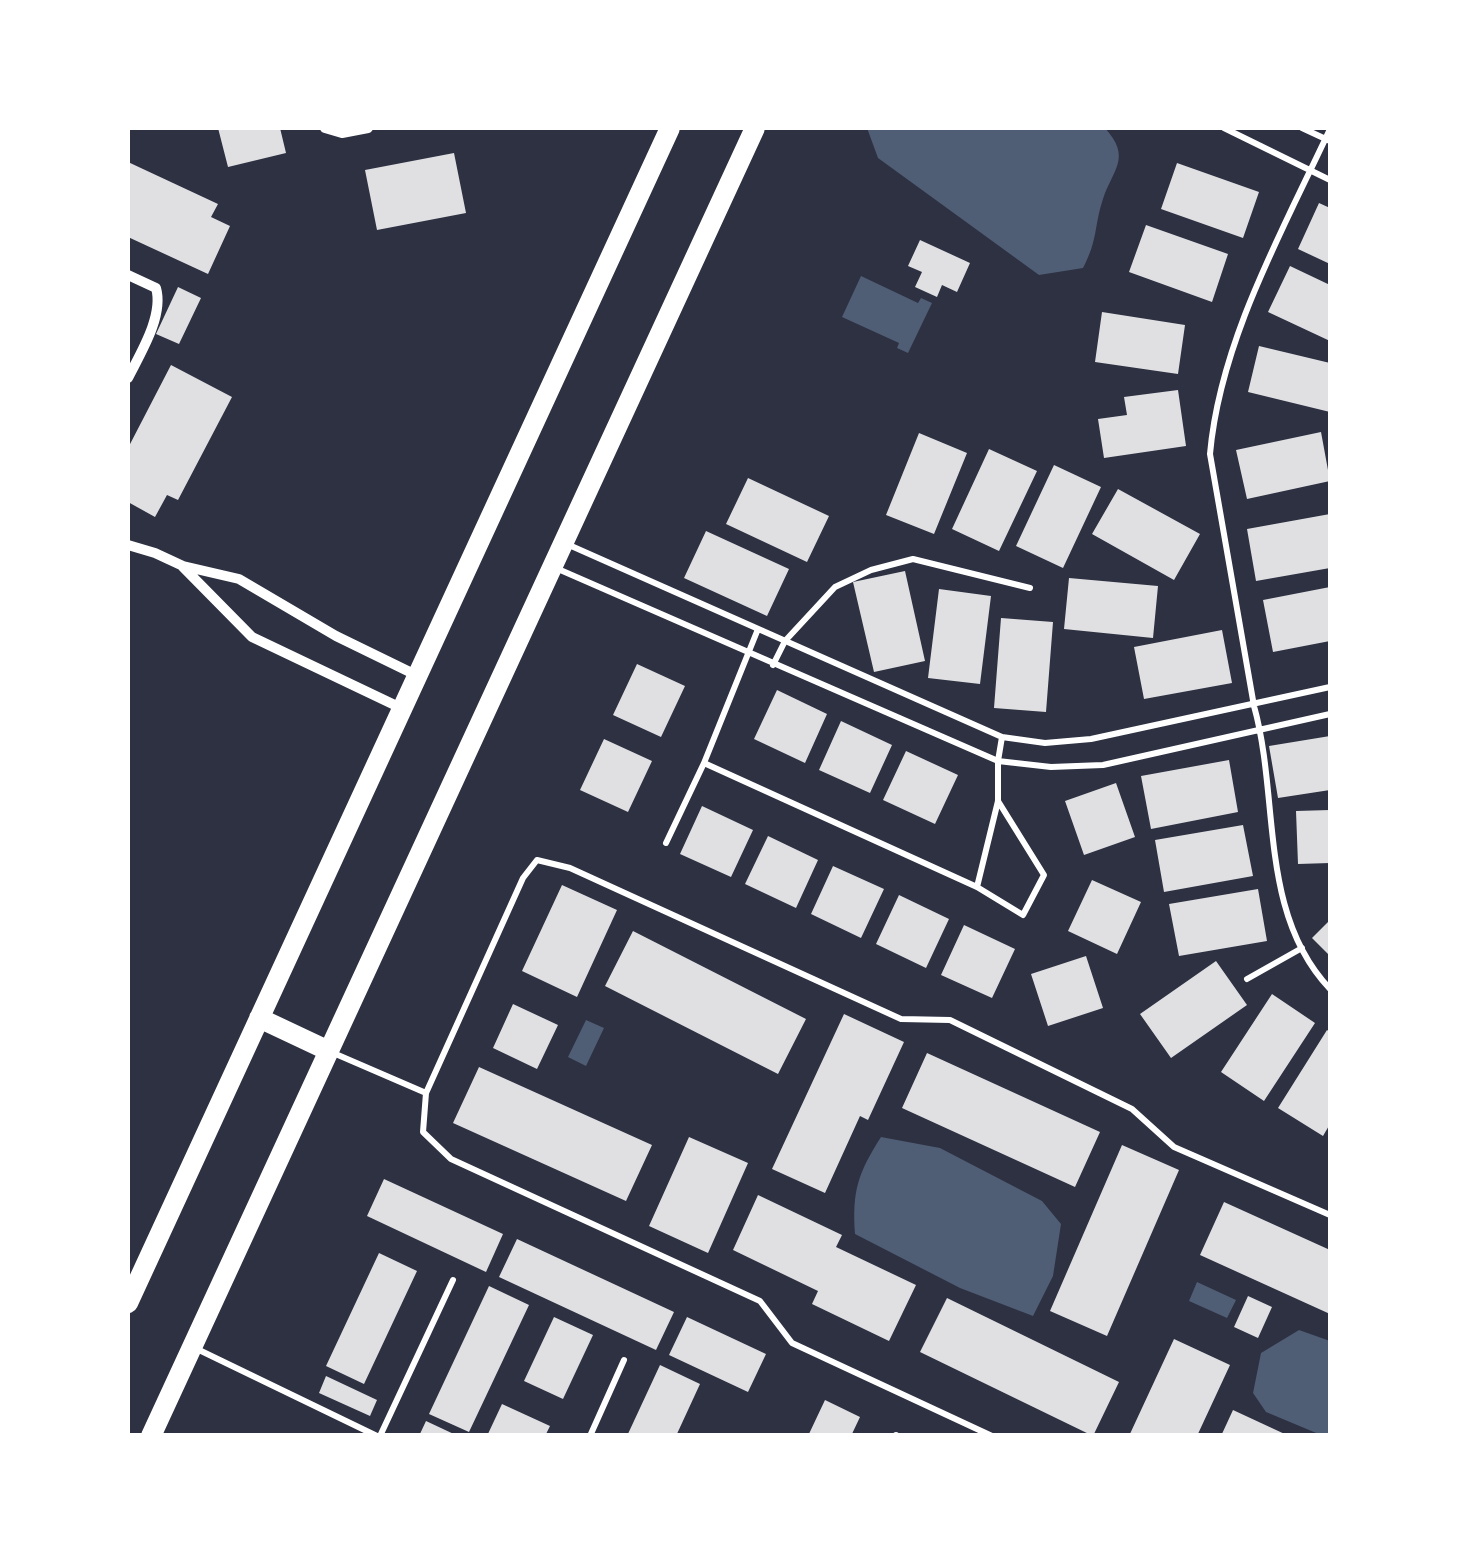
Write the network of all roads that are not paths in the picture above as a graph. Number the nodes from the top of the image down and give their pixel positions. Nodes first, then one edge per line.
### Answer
1 (325, 128) edge
2 (368, 128) edge
3 (670, 128) edge
4 (755, 128) edge
5 (1224, 128) edge
6 (1302, 128) edge
7 (1330, 128) edge
8 (1328, 140) edge
9 (1311, 171) junction
10 (1330, 180) edge
11 (128, 274) edge
12 (128, 378) edge
13 (563, 542) junction
14 (128, 544) edge
15 (182, 566) junction
16 (552, 566) junction
17 (1030, 588) dead end
18 (758, 629) junction
19 (785, 641) junction
20 (748, 653) junction
21 (773, 665) junction
22 (416, 676) junction
23 (1330, 687) edge
24 (1254, 706) junction
25 (402, 708) junction
26 (1330, 714) edge
27 (1262, 732) junction
28 (1002, 737) junction
29 (998, 761) junction
30 (704, 762) junction
31 (998, 802) junction
32 (666, 843) dead end
33 (977, 887) junction
34 (1302, 948) junction
35 (1247, 979) dead end
36 (1330, 989) edge
37 (259, 1018) junction
38 (329, 1051) junction
39 (426, 1094) junction
40 (1330, 1215) edge
41 (453, 1280) dead end
42 (128, 1303) edge
43 (192, 1346) junction
44 (624, 1360) dead end
45 (150, 1436) edge
46 (378, 1436) edge
47 (590, 1436) edge
48 (992, 1436) edge

1 - 2 street
3 - 22 main road
4 - 13 main road
5 - 9 lane
6 - 8 lane
7 - 8 lane
8 - 9 lane
9 - 10 lane
9 - 24 lane
11 - 12 street
13 - 16 main road
13 - 18 lane
14 - 15 street
15 - 22 street
15 - 25 street
16 - 20 lane
16 - 38 main road
17 - 19 lane
18 - 19 lane
18 - 20 lane
19 - 21 lane
19 - 28 lane
20 - 21 lane
20 - 30 lane
21 - 29 lane
22 - 25 main road
23 - 24 lane
24 - 27 lane
24 - 28 lane
25 - 37 main road
26 - 27 lane
27 - 29 lane
27 - 34 lane
28 - 29 lane
29 - 31 lane
30 - 32 lane
30 - 33 lane
31 - 33 lane
31 - 33 lane
34 - 35 lane
34 - 36 lane
37 - 38 main road
37 - 42 main road
38 - 39 lane
38 - 43 main road
39 - 40 lane
39 - 48 lane
41 - 46 lane
43 - 45 main road
43 - 46 lane
44 - 47 lane

